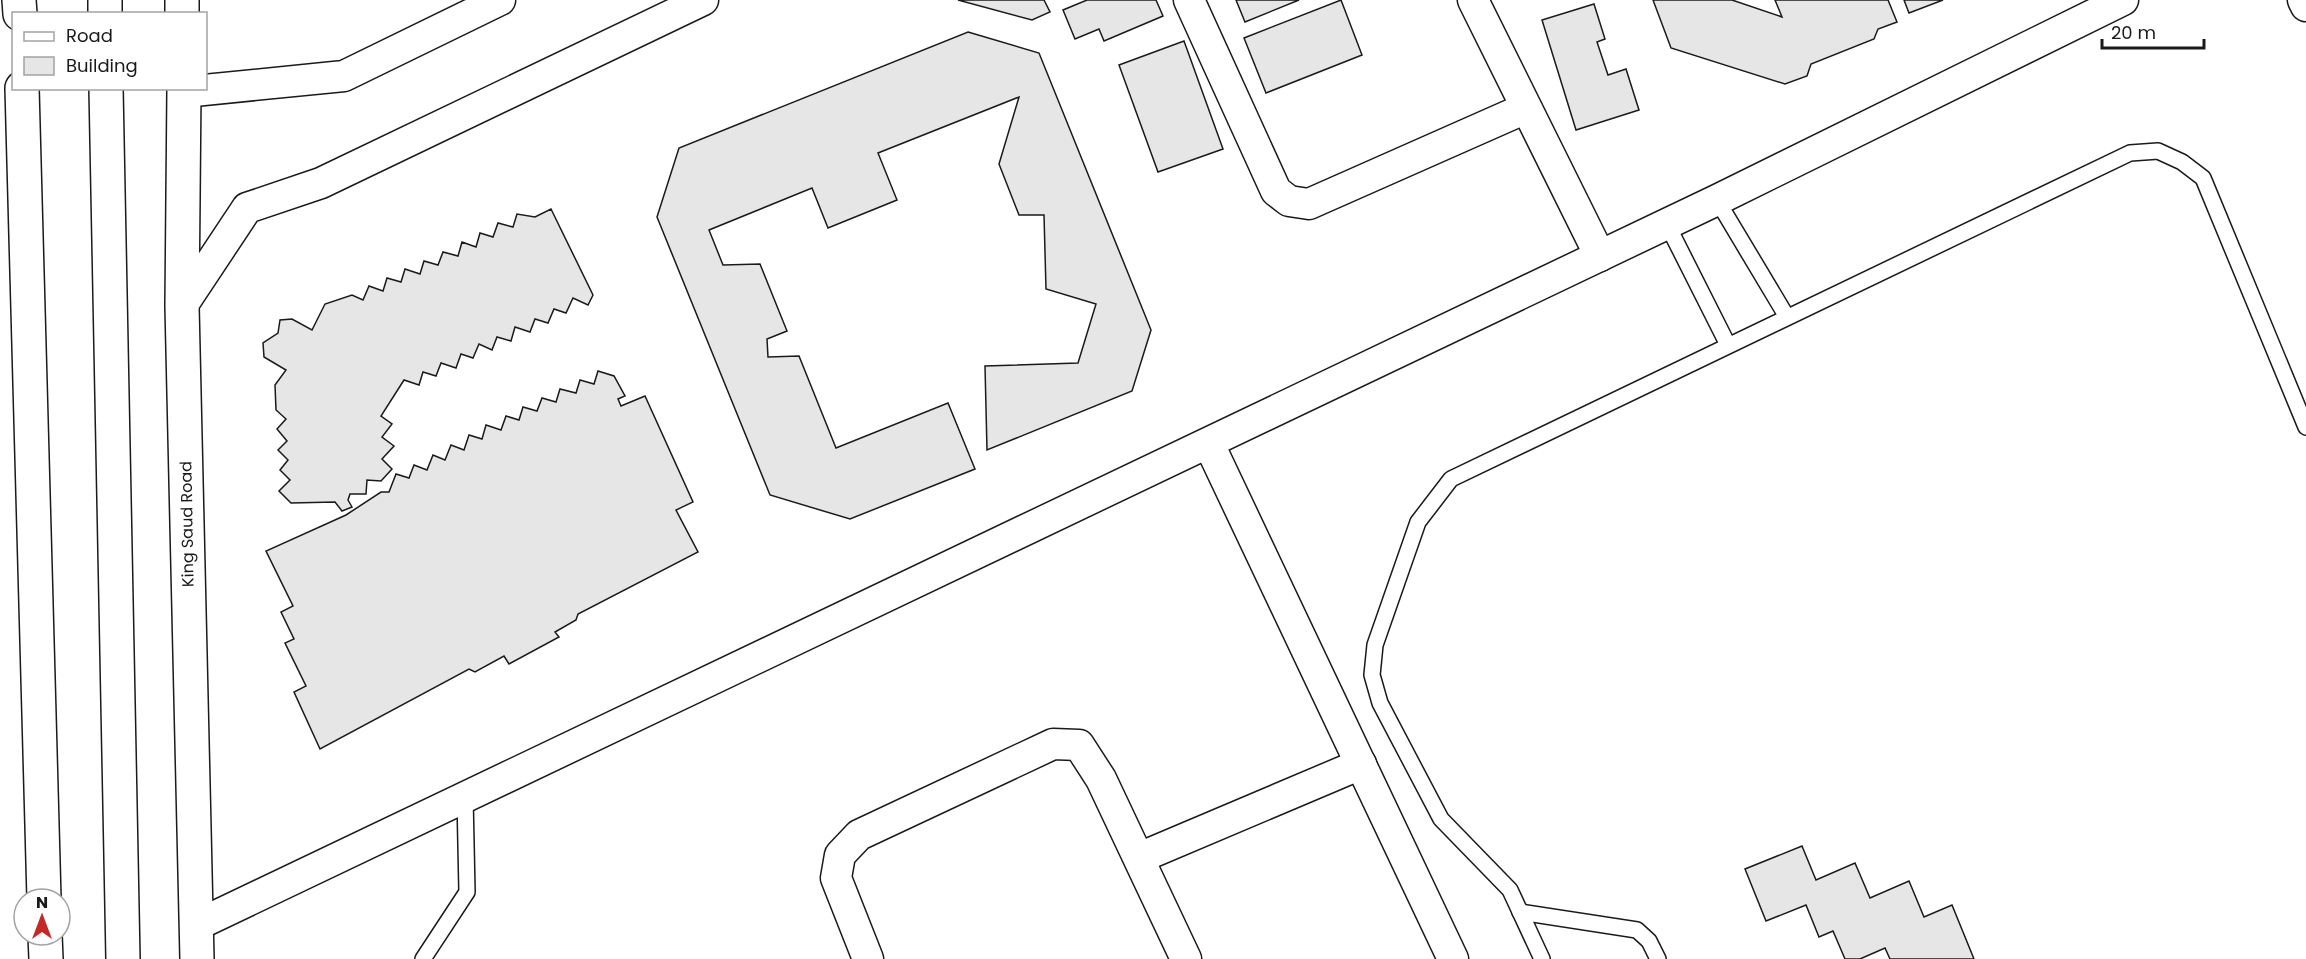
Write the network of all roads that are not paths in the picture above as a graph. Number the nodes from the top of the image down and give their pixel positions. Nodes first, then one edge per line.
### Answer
1 (500, 0) edge
2 (703, 0) edge
3 (1189, 0) edge
4 (1473, 0) edge
5 (2123, 0) edge
6 (2303, 0) edge
7 (2306, 6) edge
8 (207, 88) edge
9 (22, 90) edge
10 (106, 90) edge
11 (184, 90) edge
12 (1526, 108) junction
13 (1718, 200) junction
14 (1667, 224) junction
15 (1600, 256) junction
16 (182, 306) junction
17 (1787, 317) junction
18 (1728, 345) junction
19 (2306, 427) edge
20 (1209, 444) junction
21 (1361, 764) junction
22 (465, 797) junction
23 (1139, 858) junction
24 (44, 887) edge
25 (1520, 912) junction
26 (197, 925) junction
27 (123, 959) edge
28 (197, 959) edge
29 (423, 959) edge
30 (868, 959) edge
31 (1186, 959) edge
32 (1453, 959) edge
33 (1542, 959) edge
34 (1659, 959) edge

1 - 8 street
2 - 16 street
3 - 12 street
4 - 12 street
5 - 13 street
6 - 7 street
9 - 24 main road
10 - 27 main road
11 - 16 main road, King Saud Road
12 - 15 street
13 - 14 street
13 - 17 lane
14 - 15 street
14 - 18 lane
15 - 20 street
16 - 26 main road, King Saud Road
17 - 18 lane
17 - 19 lane
18 - 25 lane
20 - 21 street
20 - 22 street
21 - 23 street
21 - 32 street
22 - 26 street
22 - 29 lane
23 - 30 street
23 - 31 street
25 - 33 lane
25 - 34 lane
26 - 28 main road, King Saud Road

